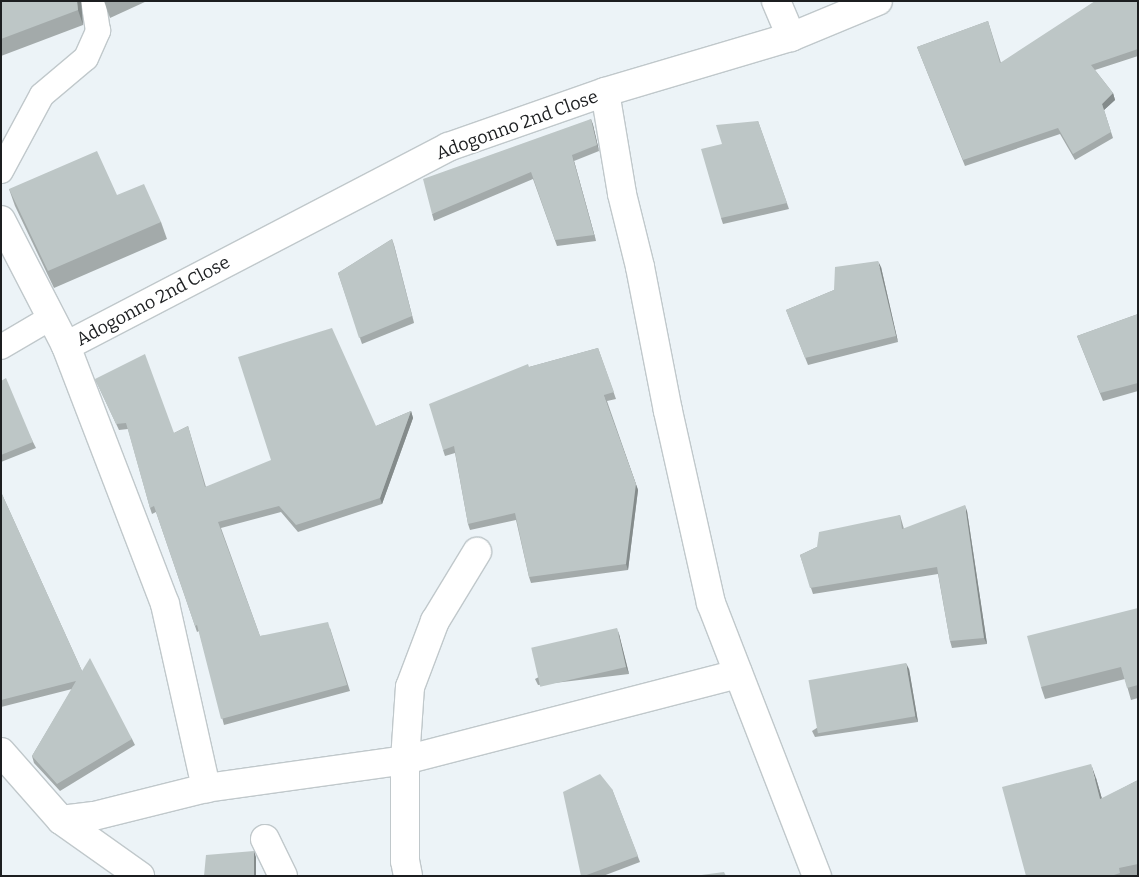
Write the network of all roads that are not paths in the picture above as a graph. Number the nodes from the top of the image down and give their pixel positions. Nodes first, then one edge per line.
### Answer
1 (93, 1) edge
2 (776, 1) edge
3 (878, 1) edge
4 (791, 37) junction
5 (606, 92) junction
6 (1, 171) edge
7 (1, 220) edge
8 (52, 317) junction
9 (66, 346) junction
10 (1, 348) edge
11 (477, 552) dead end
12 (738, 674) junction
13 (1, 752) edge
14 (405, 760) junction
15 (206, 788) junction
16 (61, 820) junction
17 (266, 839) dead end
18 (140, 876) edge
19 (283, 876) edge
20 (408, 876) edge
21 (817, 876) edge

1 - 6 lane
2 - 4 street
3 - 4 street, Adogonno 2nd Close
4 - 5 street, Adogonno 2nd Close
5 - 9 street, Adogonno 2nd Close
5 - 12 street
7 - 8 street
8 - 9 street
8 - 10 lane
9 - 15 street
11 - 14 street
12 - 14 street
12 - 21 street
13 - 16 street
14 - 15 street
14 - 20 street
15 - 16 street
16 - 18 street
17 - 19 street

